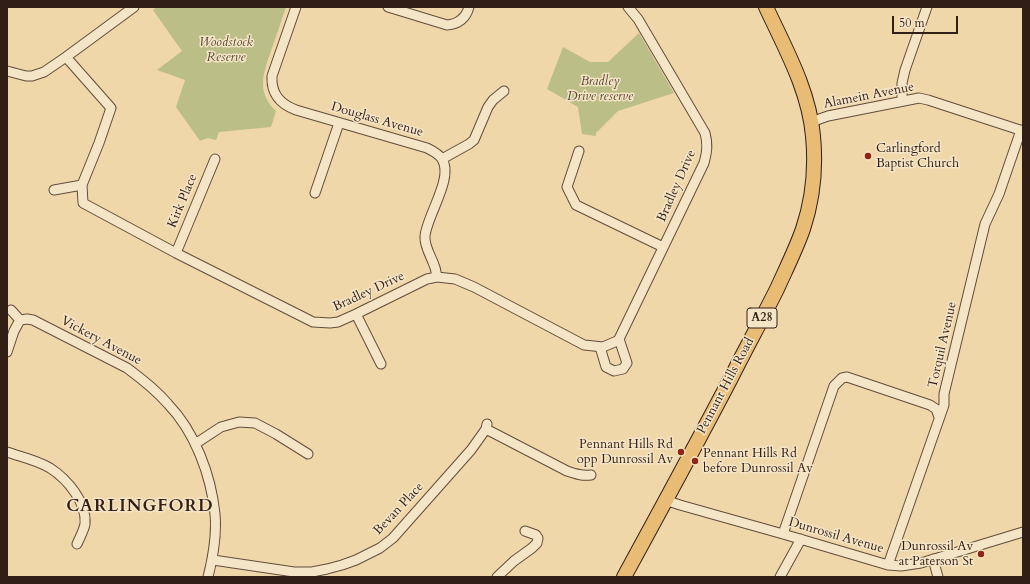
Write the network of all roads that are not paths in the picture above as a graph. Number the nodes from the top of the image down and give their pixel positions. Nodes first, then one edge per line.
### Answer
1 (134, 7) edge
2 (296, 7) edge
3 (388, 7) edge
4 (469, 7) edge
5 (628, 7) edge
6 (766, 7) edge
7 (927, 7) edge
8 (66, 58) junction
9 (7, 71) edge
10 (504, 91) dead end
11 (902, 102) junction
12 (811, 122) junction
13 (339, 123) junction
14 (1022, 130) edge
15 (579, 151) dead end
16 (215, 159) dead end
17 (442, 159) junction
18 (82, 185) junction
19 (54, 190) dead end
20 (315, 193) dead end
21 (662, 247) junction
22 (176, 253) junction
23 (437, 277) junction
24 (11, 310) dead end
25 (356, 314) junction
26 (20, 320) junction
27 (619, 339) junction
28 (600, 347) junction
29 (7, 352) edge
30 (381, 364) dead end
31 (939, 417) junction
32 (195, 444) junction
33 (7, 452) edge
34 (308, 454) dead end
35 (591, 475) dead end
36 (665, 500) junction
37 (525, 531) dead end
38 (1023, 532) edge
39 (783, 534) junction
40 (801, 539) junction
41 (77, 544) dead end
42 (933, 559) junction
43 (213, 560) junction
44 (888, 564) junction
45 (208, 577) edge
46 (497, 577) edge
47 (624, 577) edge
48 (780, 577) edge
49 (938, 577) edge

1 - 8 street
2 - 13 street, Douglass Avenue
3 - 4 street
5 - 21 street, Bradley Drive
6 - 12 highway, Pennant Hills Road / A28
7 - 11 street
8 - 9 street
8 - 18 street
10 - 17 street
11 - 12 street, Alamein Avenue
11 - 14 street, Alamein Avenue
12 - 36 highway, Pennant Hills Road / A28
13 - 17 street, Douglass Avenue
13 - 20 street
14 - 31 street, Torquil Avenue
15 - 21 street
16 - 22 street, Kirk Place
17 - 23 street
18 - 19 street
18 - 22 street, Bradley Drive
21 - 27 street, Bradley Drive
22 - 25 street, Bradley Drive
23 - 25 street, Bradley Drive
23 - 28 street, Bradley Drive
24 - 26 street
25 - 30 street
26 - 29 street
26 - 32 street, Vickery Avenue
27 - 28 street
27 - 28 street
31 - 39 street
31 - 44 street, Torquil Avenue
32 - 34 street
32 - 43 street, Vickery Avenue
33 - 41 street
35 - 43 street, Bevan Place
36 - 39 street, Dunrossil Avenue
36 - 47 highway, Pennant Hills Road / A28
37 - 46 street
38 - 42 street, Dunrossil Avenue
39 - 40 street, Dunrossil Avenue
40 - 44 street, Dunrossil Avenue
40 - 48 street
42 - 44 street, Dunrossil Avenue
42 - 49 street
43 - 45 street, Vickery Avenue

